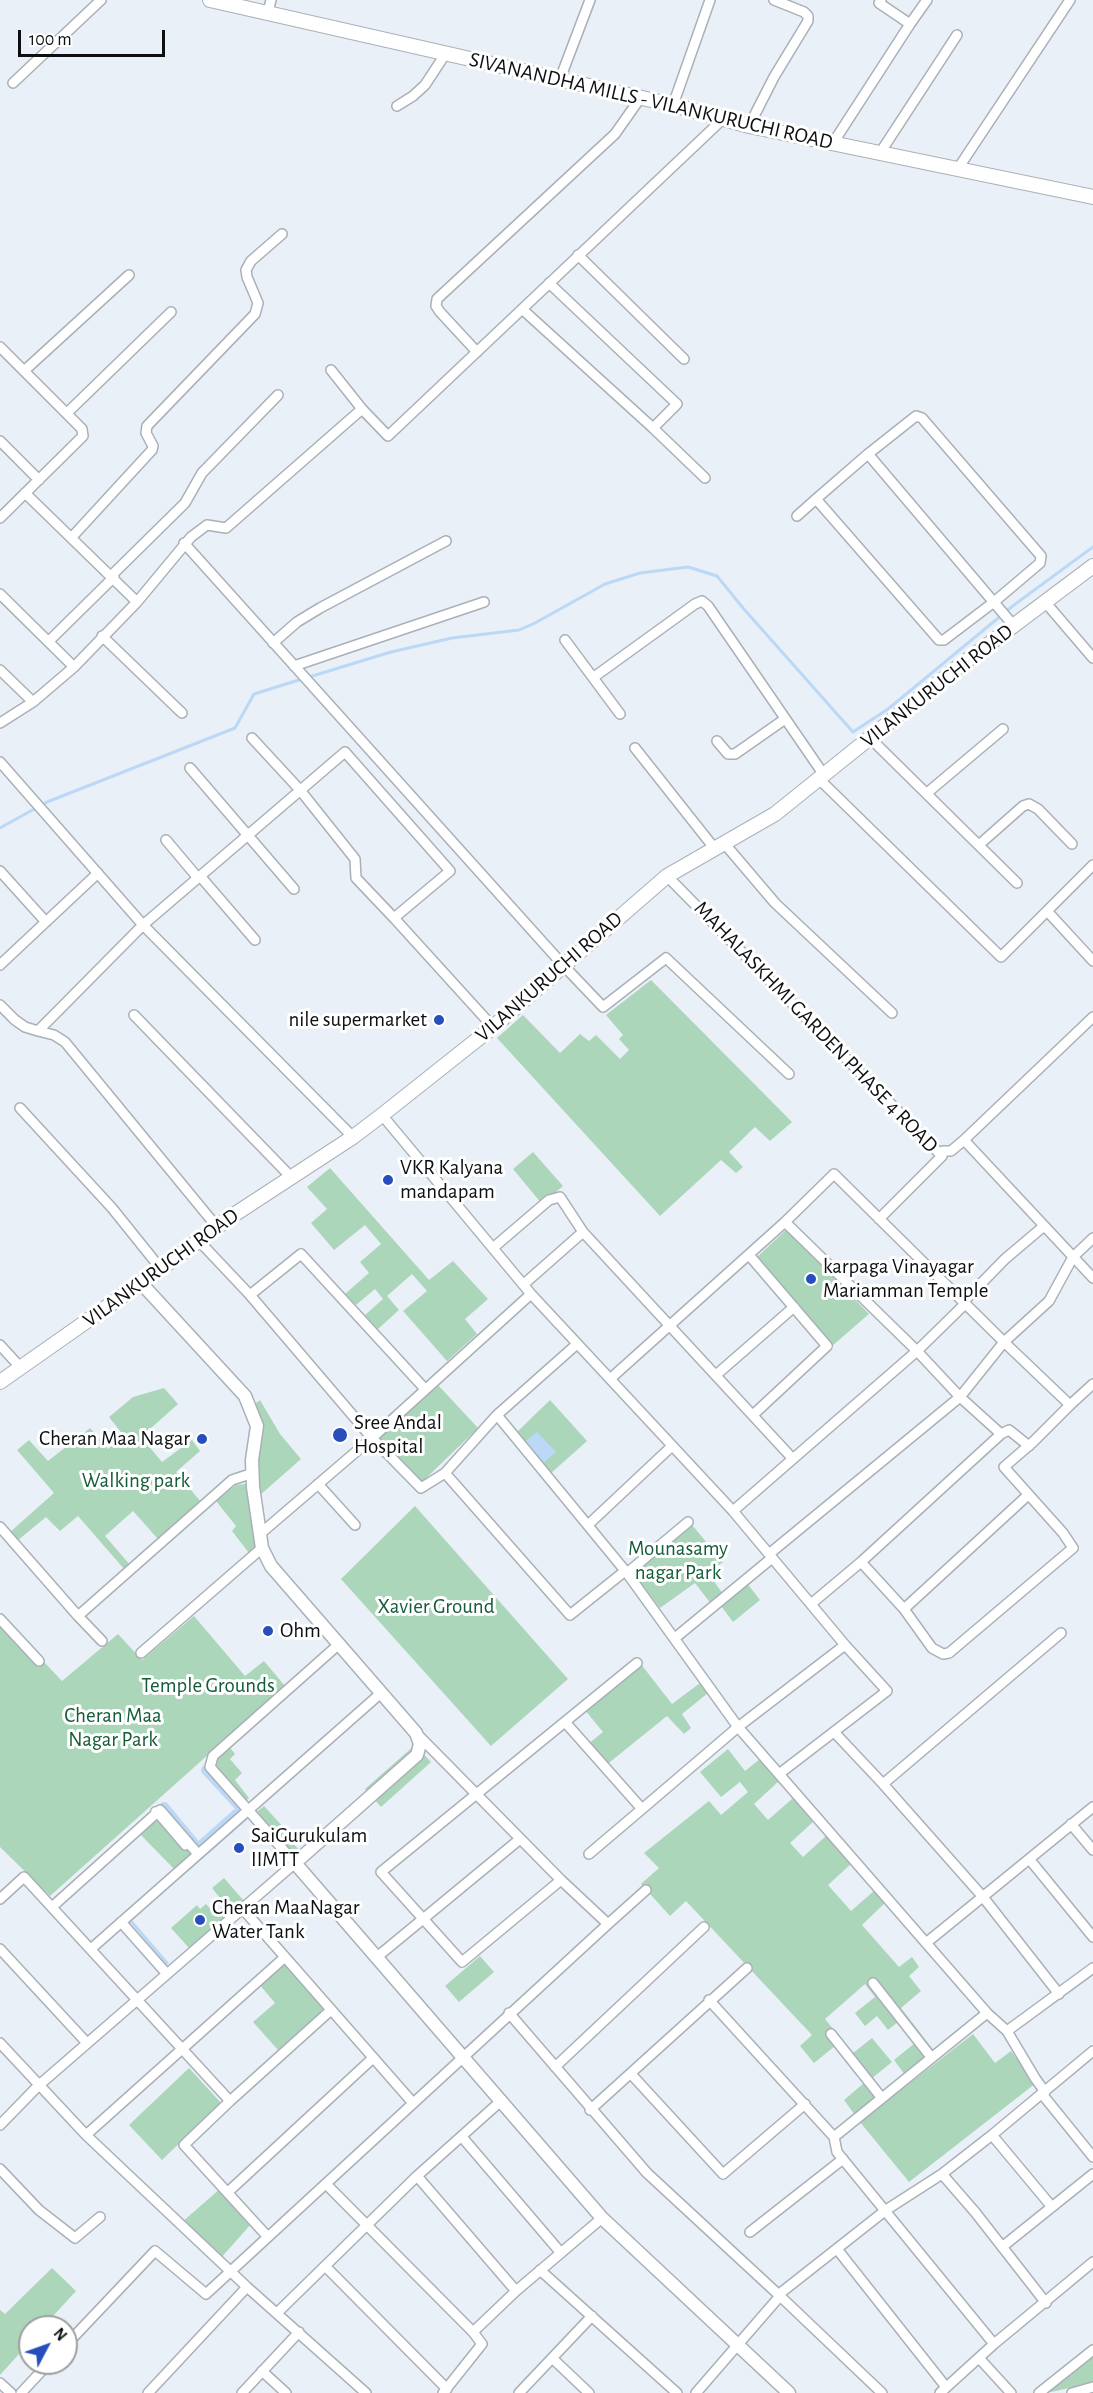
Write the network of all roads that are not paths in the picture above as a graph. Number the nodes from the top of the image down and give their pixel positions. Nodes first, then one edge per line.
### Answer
1 (101, 0) edge
2 (210, 0) edge
3 (590, 0) edge
4 (710, 0) edge
5 (774, 0) edge
6 (927, 0) edge
7 (1070, 0) edge
8 (878, 1) edge
9 (269, 6) edge
10 (910, 24) junction
11 (957, 35) dead end
12 (446, 53) junction
13 (560, 79) junction
14 (13, 83) dead end
15 (642, 97) junction
16 (674, 105) junction
17 (397, 106) dead end
18 (724, 118) junction
19 (749, 126) junction
20 (833, 143) junction
21 (880, 153) junction
22 (957, 170) junction
23 (1093, 197) edge
24 (282, 234) dead end
25 (578, 255) junction
26 (129, 275) dead end
27 (549, 283) junction
28 (522, 309) junction
29 (171, 312) dead end
30 (0, 347) edge
31 (477, 352) junction
32 (684, 359) dead end
33 (331, 370) dead end
34 (24, 371) junction
35 (278, 395) dead end
36 (362, 409) junction
37 (67, 413) junction
38 (653, 428) junction
39 (0, 441) edge
40 (868, 454) junction
41 (705, 478) dead end
42 (39, 480) junction
43 (25, 494) junction
44 (816, 499) junction
45 (796, 516) dead end
46 (0, 518) edge
47 (72, 537) junction
48 (446, 541) dead end
49 (184, 543) junction
50 (1093, 566) edge
51 (113, 576) junction
52 (0, 594) edge
53 (137, 602) junction
54 (484, 602) dead end
55 (1046, 603) junction
56 (996, 605) junction
57 (1014, 626) junction
58 (102, 636) junction
59 (565, 640) dead end
60 (49, 641) junction
61 (273, 643) junction
62 (1093, 658) edge
63 (294, 666) junction
64 (74, 667) junction
65 (0, 670) edge
66 (594, 677) junction
67 (33, 702) junction
68 (182, 713) dead end
69 (620, 714) dead end
70 (785, 719) junction
71 (0, 723) edge
72 (1003, 729) dead end
73 (252, 738) dead end
74 (871, 739) junction
75 (717, 741) dead end
76 (635, 748) dead end
77 (0, 762) edge
78 (190, 768) dead end
79 (821, 777) junction
80 (300, 790) junction
81 (927, 793) junction
82 (247, 836) junction
83 (166, 840) dead end
84 (980, 844) junction
85 (1072, 844) dead end
86 (720, 846) junction
87 (1093, 866) edge
88 (0, 871) edge
89 (98, 873) junction
90 (667, 876) junction
91 (199, 877) junction
92 (1017, 883) dead end
93 (294, 889) dead end
94 (1047, 910) junction
95 (394, 918) junction
96 (46, 922) junction
97 (144, 925) junction
98 (255, 940) dead end
99 (1093, 961) edge
100 (0, 965) edge
101 (564, 966) junction
102 (0, 1005) edge
103 (892, 1013) dead end
104 (134, 1015) dead end
105 (1093, 1017) edge
106 (493, 1027) junction
107 (38, 1031) junction
108 (789, 1074) dead end
109 (20, 1107) dead end
110 (382, 1115) junction
111 (353, 1137) junction
112 (964, 1140) junction
113 (942, 1156) junction
114 (291, 1177) junction
115 (879, 1219) junction
116 (786, 1222) junction
117 (1044, 1226) junction
118 (217, 1227) junction
119 (583, 1232) junction
120 (1093, 1238) edge
121 (199, 1241) junction
122 (493, 1248) junction
123 (749, 1255) junction
124 (1072, 1257) junction
125 (161, 1269) junction
126 (1093, 1278) edge
127 (141, 1283) junction
128 (524, 1284) junction
129 (531, 1294) junction
130 (250, 1295) junction
131 (964, 1303) junction
132 (794, 1307) junction
133 (671, 1325) junction
134 (1004, 1342) junction
135 (577, 1344) junction
136 (0, 1345) edge
137 (917, 1351) junction
138 (21, 1368) junction
139 (716, 1375) junction
140 (610, 1379) junction
141 (0, 1382) edge
142 (1093, 1384) edge
143 (425, 1389) junction
144 (960, 1396) junction
145 (1070, 1405) junction
146 (754, 1414) junction
147 (497, 1415) junction
148 (1001, 1434) junction
149 (372, 1437) junction
150 (672, 1446) junction
151 (1029, 1446) junction
152 (793, 1459) junction
153 (253, 1473) junction
154 (445, 1473) junction
155 (318, 1484) junction
156 (1028, 1495) junction
157 (733, 1511) junction
158 (688, 1522) dead end
159 (589, 1524) junction
160 (355, 1525) dead end
161 (0, 1527) edge
162 (260, 1534) junction
163 (262, 1548) junction
164 (771, 1556) junction
165 (861, 1562) junction
166 (626, 1572) junction
167 (811, 1604) junction
168 (904, 1609) junction
169 (78, 1616) junction
170 (0, 1619) edge
171 (1061, 1633) dead end
172 (675, 1638) junction
173 (102, 1641) dead end
174 (338, 1645) junction
175 (845, 1645) junction
176 (141, 1653) dead end
177 (39, 1661) dead end
178 (637, 1663) dead end
179 (381, 1692) junction
180 (565, 1722) junction
181 (738, 1727) junction
182 (836, 1732) junction
183 (416, 1733) junction
184 (779, 1774) junction
185 (883, 1784) junction
186 (476, 1794) junction
187 (1093, 1807) edge
188 (248, 1809) junction
189 (642, 1809) junction
190 (1071, 1824) junction
191 (520, 1839) junction
192 (1093, 1850) edge
193 (589, 1854) dead end
194 (196, 1855) junction
195 (1030, 1860) junction
196 (297, 1861) junction
197 (561, 1881) junction
198 (646, 1890) dead end
199 (983, 1897) junction
200 (0, 1899) edge
201 (51, 1905) junction
202 (242, 1908) junction
203 (423, 1918) junction
204 (121, 1922) junction
205 (608, 1924) junction
206 (704, 1927) dead end
207 (1093, 1937) edge
208 (926, 1943) junction
209 (0, 1948) edge
210 (92, 1948) junction
211 (378, 1956) junction
212 (285, 1957) junction
213 (747, 1968) dead end
214 (1093, 1968) edge
215 (167, 1974) junction
216 (873, 1983) dead end
217 (1059, 1994) junction
218 (138, 1999) junction
219 (709, 2000) junction
220 (332, 2010) junction
221 (509, 2013) junction
222 (987, 2013) junction
223 (1007, 2031) junction
224 (831, 2034) dead end
225 (0, 2043) edge
226 (87, 2043) junction
227 (182, 2047) junction
228 (1093, 2051) edge
229 (465, 2056) junction
230 (373, 2058) junction
231 (931, 2058) junction
232 (555, 2067) junction
233 (632, 2074) junction
234 (38, 2086) junction
235 (1044, 2093) junction
236 (881, 2097) junction
237 (502, 2100) junction
238 (230, 2101) junction
239 (413, 2103) junction
240 (805, 2104) junction
241 (590, 2110) junction
242 (0, 2125) edge
243 (86, 2135) junction
244 (992, 2135) junction
245 (462, 2137) junction
246 (834, 2137) junction
247 (1093, 2157) edge
248 (843, 2158) junction
249 (0, 2169) edge
250 (942, 2174) junction
251 (1093, 2174) edge
252 (417, 2176) junction
253 (326, 2184) junction
254 (228, 2192) junction
255 (1052, 2207) junction
256 (886, 2210) junction
257 (100, 2217) dead end
258 (602, 2218) junction
259 (367, 2225) junction
260 (750, 2232) dead end
261 (267, 2236) junction
262 (1002, 2247) junction
263 (837, 2249) junction
264 (561, 2253) junction
265 (1093, 2262) edge
266 (325, 2266) junction
267 (540, 2270) junction
268 (230, 2271) junction
269 (247, 2287) junction
270 (516, 2290) junction
271 (779, 2296) junction
272 (1046, 2303) junction
273 (278, 2313) junction
274 (592, 2316) junction
275 (78, 2332) edge
276 (299, 2332) junction
277 (473, 2332) junction
278 (994, 2344) junction
279 (740, 2345) junction
280 (1093, 2350) edge
281 (552, 2358) junction
282 (979, 2358) junction
283 (262, 2371) junction
284 (38, 2375) edge
285 (0, 2383) edge
286 (1093, 2387) edge
287 (943, 2390) edge
288 (445, 2391) edge
289 (10, 2393) edge
290 (21, 2393) edge
291 (148, 2393) edge
292 (242, 2393) edge
293 (286, 2393) edge
294 (366, 2393) edge
295 (519, 2393) edge
296 (589, 2393) edge
297 (677, 2393) edge
298 (696, 2393) edge
299 (789, 2393) edge
300 (882, 2393) edge
301 (1011, 2393) edge
302 (1039, 2393) edge
303 (1072, 2393) edge

1 - 14 street
2 - 9 main road, SIVANANDHA MILLS - VILANKURUCHI ROAD
3 - 13 street
4 - 16 street
5 - 19 street
6 - 10 street
7 - 22 street
8 - 10 street
9 - 12 main road, SIVANANDHA MILLS - VILANKURUCHI ROAD
10 - 20 street
11 - 21 street
12 - 13 main road, SIVANANDHA MILLS - VILANKURUCHI ROAD
12 - 17 street
13 - 15 main road, SIVANANDHA MILLS - VILANKURUCHI ROAD
15 - 16 main road, SIVANANDHA MILLS - VILANKURUCHI ROAD
15 - 31 street
16 - 18 main road, SIVANANDHA MILLS - VILANKURUCHI ROAD
18 - 19 main road, SIVANANDHA MILLS - VILANKURUCHI ROAD
18 - 25 street
19 - 20 main road, SIVANANDHA MILLS - VILANKURUCHI ROAD
20 - 21 main road, SIVANANDHA MILLS - VILANKURUCHI ROAD
21 - 22 main road, SIVANANDHA MILLS - VILANKURUCHI ROAD
22 - 23 main road, SIVANANDHA MILLS - VILANKURUCHI ROAD
24 - 47 street
25 - 27 street
25 - 32 street
26 - 34 street
27 - 28 street
27 - 38 street
28 - 31 street
28 - 38 street
29 - 37 street
30 - 34 street
31 - 36 street
33 - 36 street
34 - 37 street
35 - 51 street
36 - 49 street
37 - 42 street
38 - 41 street
39 - 42 street
40 - 44 street
40 - 56 street
40 - 56 street
42 - 43 street
43 - 46 street
43 - 47 street
44 - 45 street
44 - 56 street
47 - 51 street
48 - 61 street
49 - 53 street
49 - 61 street
50 - 55 main road, VILANKURUCHI ROAD
51 - 53 street
51 - 60 street
52 - 60 street
53 - 58 street
54 - 63 street
55 - 57 main road, VILANKURUCHI ROAD
55 - 62 street
56 - 57 street
57 - 74 main road, VILANKURUCHI ROAD
58 - 64 street
58 - 68 street
59 - 66 street
60 - 64 street
61 - 63 street
63 - 101 street
64 - 67 street
65 - 67 street
66 - 69 street
66 - 70 street
67 - 71 street
70 - 75 street
70 - 79 street
72 - 81 street
73 - 80 street
74 - 79 main road, VILANKURUCHI ROAD
74 - 81 street
76 - 86 street
77 - 89 street
78 - 82 street
79 - 86 main road, VILANKURUCHI ROAD
79 - 94 street
80 - 82 street
80 - 95 street
80 - 95 street
81 - 84 street
82 - 91 street
82 - 93 street
83 - 91 street
84 - 85 street
84 - 92 street
86 - 90 main road, VILANKURUCHI ROAD
86 - 103 street
87 - 94 street
88 - 96 street
89 - 96 street
89 - 97 street
90 - 101 main road, VILANKURUCHI ROAD
90 - 113 street, MAHALASKHMI GARDEN PHASE 4 ROAD
91 - 97 street
91 - 98 street
94 - 99 street
95 - 106 street
96 - 100 street
97 - 107 street
97 - 111 street
101 - 106 main road, VILANKURUCHI ROAD
101 - 108 street
102 - 107 street
104 - 114 street
105 - 112 street, MAHALASKHMI GARDEN PHASE 4 ROAD
106 - 110 main road, VILANKURUCHI ROAD
107 - 118 street
109 - 125 street
110 - 111 main road, VILANKURUCHI ROAD
110 - 122 street
111 - 114 main road, VILANKURUCHI ROAD
112 - 113 street, MAHALASKHMI GARDEN PHASE 4 ROAD
112 - 117 street
113 - 115 street
114 - 118 main road, VILANKURUCHI ROAD
115 - 116 street
115 - 131 street
116 - 123 street
116 - 137 street
117 - 124 street
117 - 131 street
118 - 121 main road, VILANKURUCHI ROAD
119 - 122 street
119 - 128 street
119 - 133 street
120 - 124 street
121 - 125 main road, VILANKURUCHI ROAD
121 - 130 street
122 - 128 street
123 - 132 street
123 - 133 street
124 - 126 street
124 - 134 street
125 - 127 main road, VILANKURUCHI ROAD
127 - 138 main road, VILANKURUCHI ROAD
127 - 153 street
128 - 129 street
129 - 135 street
129 - 143 street
130 - 143 street
130 - 149 street
131 - 134 street
131 - 137 street
132 - 139 street
132 - 146 street
133 - 139 street
133 - 140 street
134 - 144 street
134 - 145 street
135 - 140 street
135 - 147 street
136 - 138 street
137 - 144 street
137 - 152 street
138 - 141 main road, VILANKURUCHI ROAD
139 - 146 street
140 - 150 street
142 - 145 street
143 - 149 street
144 - 148 street
144 - 164 street
145 - 151 street
146 - 152 street
147 - 154 street
147 - 159 street
148 - 151 street
148 - 165 street
149 - 154 street
149 - 155 street
150 - 157 street
150 - 159 street
151 - 156 street
152 - 157 street
153 - 162 street
153 - 169 street
154 - 166 street
155 - 160 street
155 - 162 street
156 - 168 street
156 - 168 street
157 - 164 street
158 - 166 street
159 - 166 street
161 - 169 street
162 - 163 street
163 - 174 street
163 - 176 street
164 - 167 street
164 - 172 street
165 - 167 street
165 - 168 street
166 - 172 street
167 - 175 street
169 - 173 street
170 - 177 street
171 - 185 street
172 - 181 street
174 - 179 street
174 - 188 street
175 - 181 street
175 - 182 street
178 - 180 street
179 - 183 street
179 - 188 street
180 - 186 street
180 - 189 street
181 - 184 street
181 - 189 street
182 - 184 street
182 - 185 street
183 - 186 street
183 - 196 street
184 - 208 street
185 - 199 street
186 - 191 street
186 - 203 street
187 - 190 street
188 - 194 street
188 - 196 street
189 - 193 street
190 - 192 street
190 - 195 street
191 - 197 street
191 - 203 street
194 - 201 street
194 - 204 street
195 - 199 street
195 - 207 street
196 - 202 street
196 - 211 street
197 - 203 street
197 - 205 street
198 - 205 street
199 - 208 street
199 - 217 street
200 - 201 street
201 - 210 street
202 - 212 street
202 - 215 street
203 - 211 street
204 - 210 street
204 - 215 street
205 - 221 street
206 - 232 street
208 - 222 street
209 - 226 street
210 - 218 street
211 - 229 street
212 - 220 street
212 - 227 street
213 - 219 street
214 - 217 street
215 - 218 street
216 - 231 street
217 - 223 street
218 - 226 street
218 - 227 street
219 - 233 street
219 - 240 street
220 - 230 street
220 - 238 street
221 - 229 street
221 - 232 street
222 - 223 street
222 - 231 street
223 - 235 street
224 - 236 street
225 - 234 street
226 - 234 street
227 - 238 street
227 - 243 street
228 - 235 street
229 - 237 street
229 - 239 street
229 - 279 street
230 - 239 street
230 - 254 street
231 - 236 street
232 - 241 street
233 - 240 street
233 - 241 street
234 - 242 street
234 - 243 street
235 - 244 street
235 - 247 street
236 - 246 street
237 - 245 street
237 - 258 street
238 - 254 street
239 - 253 street
240 - 246 street
241 - 271 street
243 - 268 street
244 - 250 street
244 - 255 street
245 - 252 street
245 - 264 street
246 - 248 street
248 - 256 street
248 - 260 street
249 - 257 street
250 - 256 street
250 - 262 street
251 - 255 street
252 - 259 street
252 - 270 street
253 - 259 street
253 - 261 street
254 - 261 street
255 - 262 street
256 - 263 street
256 - 278 street
258 - 264 street
258 - 279 street
259 - 266 street
259 - 277 street
261 - 268 street
262 - 272 street
263 - 271 street
263 - 287 street
264 - 267 street
265 - 272 street
266 - 273 street
266 - 288 street
267 - 270 street
267 - 274 street
268 - 269 street
268 - 275 street
269 - 273 street
269 - 291 street
270 - 277 street
271 - 279 street
271 - 300 street
272 - 278 street
273 - 276 street
274 - 281 street
274 - 297 street
276 - 283 street
276 - 294 street
277 - 288 street
278 - 282 street
279 - 298 street
279 - 299 street
280 - 302 street
281 - 295 street
281 - 296 street
282 - 287 street
282 - 301 street
283 - 292 street
283 - 293 street
284 - 290 street
285 - 289 street
286 - 303 street

